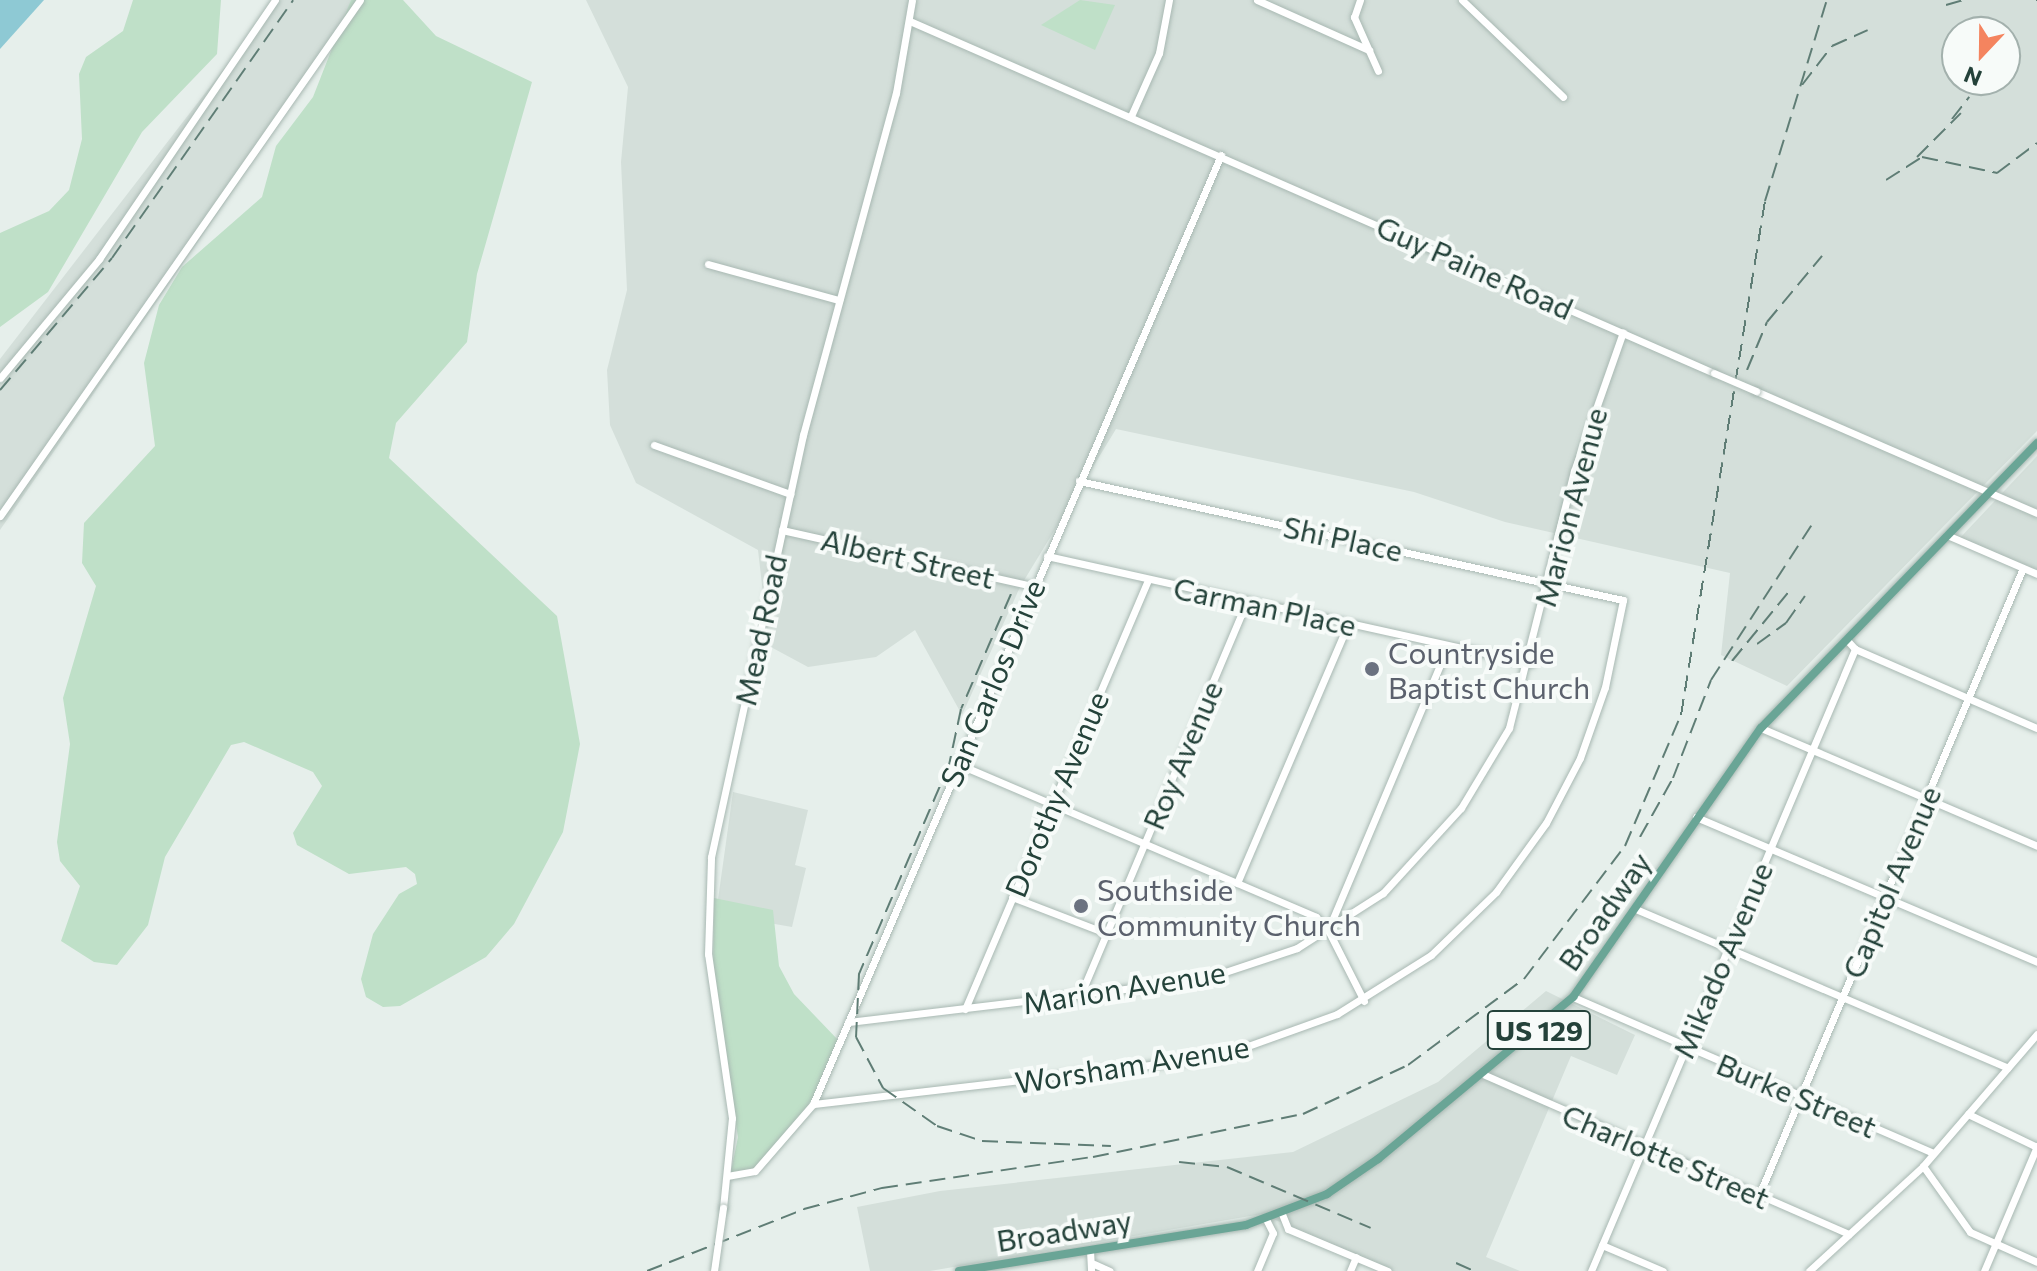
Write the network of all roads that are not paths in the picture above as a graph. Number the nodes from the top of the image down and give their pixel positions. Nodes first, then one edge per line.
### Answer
1 (275, 0) edge
2 (360, 0) edge
3 (912, 0) edge
4 (1169, 0) edge
5 (1257, 0) edge
6 (1360, 0) edge
7 (1462, 0) edge
8 (912, 22) junction
9 (1369, 50) junction
10 (1378, 71) dead end
11 (1563, 97) dead end
12 (1131, 116) junction
13 (1221, 155) junction
14 (708, 264) dead end
15 (839, 300) junction
16 (1623, 332) junction
17 (0, 378) edge
18 (2037, 443) edge
19 (654, 445) dead end
20 (1079, 481) junction
21 (1990, 492) junction
22 (790, 494) junction
23 (2037, 513) edge
24 (0, 516) edge
25 (782, 530) junction
26 (1947, 535) junction
27 (1047, 556) junction
28 (2023, 568) junction
29 (2037, 574) edge
30 (1148, 580) junction
31 (1548, 583) junction
32 (1033, 586) junction
33 (1606, 596) joint
34 (1247, 601) junction
35 (1348, 624) junction
36 (1846, 639) junction
37 (1448, 646) junction
38 (1855, 649) junction
39 (1531, 663) junction
40 (1968, 699) junction
41 (1761, 728) junction
42 (2037, 728) edge
43 (1810, 750) junction
44 (958, 764) junction
45 (1926, 799) junction
46 (1052, 804) junction
47 (1696, 817) junction
48 (1144, 843) junction
49 (2037, 846) edge
50 (1769, 849) junction
51 (1237, 883) junction
52 (1012, 897) junction
53 (1885, 897) junction
54 (1638, 910) junction
55 (1328, 930) junction
56 (1106, 933) junction
57 (1728, 947) junction
58 (2037, 962) edge
59 (1080, 996) junction
60 (1573, 997) junction
61 (1843, 997) junction
62 (1364, 1001) junction
63 (965, 1009) junction
64 (848, 1022) junction
65 (2037, 1034) edge
66 (1685, 1047) junction
67 (2008, 1068) junction
68 (1485, 1075) junction
69 (1801, 1097) junction
70 (813, 1104) junction
71 (1968, 1114) junction
72 (1643, 1146) junction
73 (2037, 1146) edge
74 (1933, 1153) junction
75 (1923, 1166) junction
76 (727, 1176) junction
77 (1759, 1195) junction
78 (1282, 1214) junction
79 (1266, 1219) junction
80 (1849, 1234) junction
81 (1996, 1244) junction
82 (1602, 1245) junction
83 (1090, 1250) junction
84 (1356, 1257) junction
85 (2037, 1262) edge
86 (1092, 1268) edge
87 (714, 1271) edge
88 (959, 1271) edge
89 (1110, 1271) edge
90 (1257, 1271) edge
91 (1350, 1271) edge
92 (1388, 1271) edge
93 (1591, 1271) edge
94 (1663, 1271) edge
95 (1809, 1271) edge
96 (1984, 1271) edge

1 - 17 street
2 - 24 street
3 - 8 street, Mead Road
4 - 12 street
5 - 9 street
6 - 9 street
7 - 11 street
8 - 12 street, Guy Paine Road
8 - 15 street, Mead Road
9 - 10 street
12 - 13 street, Guy Paine Road
13 - 16 street, Guy Paine Road
13 - 20 street, San Carlos Drive
14 - 15 street
15 - 22 street, Mead Road
16 - 21 street, Guy Paine Road, bridge
16 - 31 street, Marion Avenue
18 - 21 main road, Broadway / US 129
19 - 22 street
20 - 27 street, San Carlos Drive
20 - 31 street, Shi Place
21 - 23 street, Guy Paine Road
21 - 26 main road, Broadway / US 129
22 - 25 street, Mead Road
25 - 32 street, Albert Street
25 - 76 street, Mead Road
26 - 28 street
26 - 36 main road, Broadway / US 129
27 - 30 street, Carman Place
27 - 32 street, San Carlos Drive
28 - 29 street
28 - 40 street, Capitol Avenue
30 - 34 street, Carman Place
30 - 46 street, Dorothy Avenue
31 - 33 street, Shi Place
31 - 39 street, Marion Avenue
32 - 44 street, San Carlos Drive
33 - 62 street, Worsham Avenue
34 - 35 street, Carman Place
34 - 48 street, Roy Avenue
35 - 37 street, Carman Place
35 - 51 street
36 - 38 street
36 - 41 main road, Broadway / US 129
37 - 39 street, Carman Place
37 - 55 street
38 - 40 street
38 - 43 street, Mikado Avenue
39 - 55 street, Marion Avenue
40 - 42 street
40 - 45 street, Capitol Avenue
41 - 43 street
41 - 47 main road, Broadway / US 129
43 - 45 street
43 - 50 street, Mikado Avenue
44 - 46 street
44 - 64 street, San Carlos Drive
45 - 49 street
45 - 53 street, Capitol Avenue
46 - 48 street
46 - 52 street, Dorothy Avenue
47 - 50 street
47 - 54 main road, Broadway / US 129
48 - 51 street
48 - 56 street, Roy Avenue
50 - 53 street
50 - 57 street, Mikado Avenue
51 - 55 street
52 - 56 street
52 - 63 street, Dorothy Avenue
53 - 58 street
53 - 61 street, Capitol Avenue
54 - 57 street
54 - 60 main road, Broadway / US 129
55 - 59 street, Marion Avenue
55 - 62 street
56 - 59 street, Roy Avenue
57 - 61 street
57 - 66 street, Mikado Avenue
59 - 63 street, Marion Avenue
60 - 66 street, Burke Street
60 - 68 main road, Broadway / US 129
61 - 67 street
61 - 69 street, Capitol Avenue
62 - 70 street, Worsham Avenue
63 - 64 street, Marion Avenue
64 - 70 street, San Carlos Drive
65 - 67 street
66 - 69 street, Burke Street
66 - 72 street, Mikado Avenue
67 - 71 street
68 - 72 street, Charlotte Street
68 - 78 main road, Broadway / US 129
69 - 74 street, Burke Street
69 - 77 street, Capitol Avenue
70 - 76 street, San Carlos Drive
71 - 73 street
71 - 74 street
72 - 77 street, Charlotte Street
72 - 82 street, Mikado Avenue
73 - 81 street
74 - 75 street
75 - 80 street
75 - 81 street
76 - 87 street, Mead Road, bridge
77 - 80 street, Charlotte Street
78 - 79 main road, Broadway / US 129
78 - 84 street
79 - 83 main road, Broadway / US 129
79 - 90 street
80 - 95 street
81 - 85 street
81 - 96 street
82 - 93 street, Mikado Avenue
82 - 94 street
83 - 86 street
83 - 88 main road, Broadway / US 129
84 - 91 street
84 - 92 street
86 - 89 street

